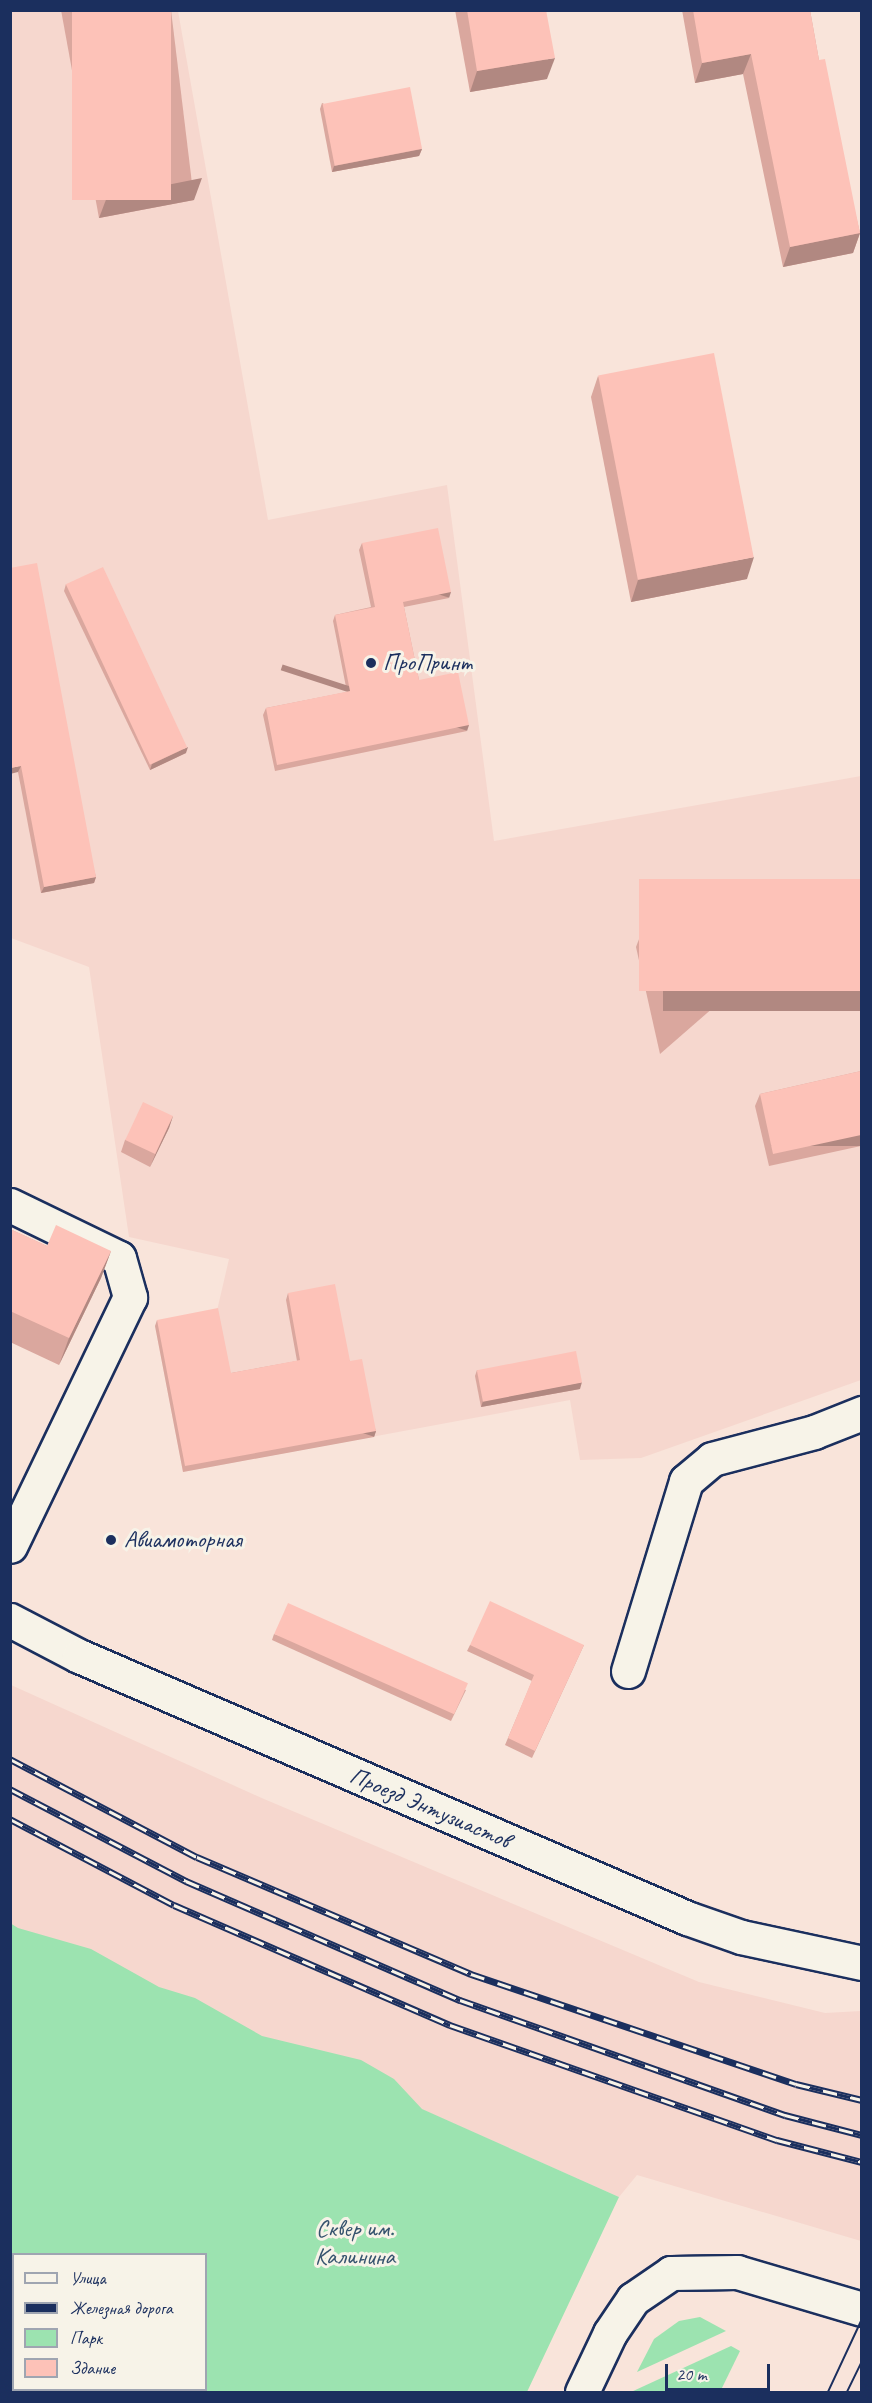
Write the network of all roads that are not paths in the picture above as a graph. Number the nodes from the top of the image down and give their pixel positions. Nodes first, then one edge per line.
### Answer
1 (10, 1205) edge
2 (861, 1413) edge
3 (10, 1546) edge
4 (10, 1620) edge
5 (628, 1671) dead end
6 (861, 1963) edge
7 (861, 2309) edge
8 (582, 2392) edge

1 - 3 street
2 - 5 street
4 - 6 street, Проезд Энтузиастов
7 - 8 street

